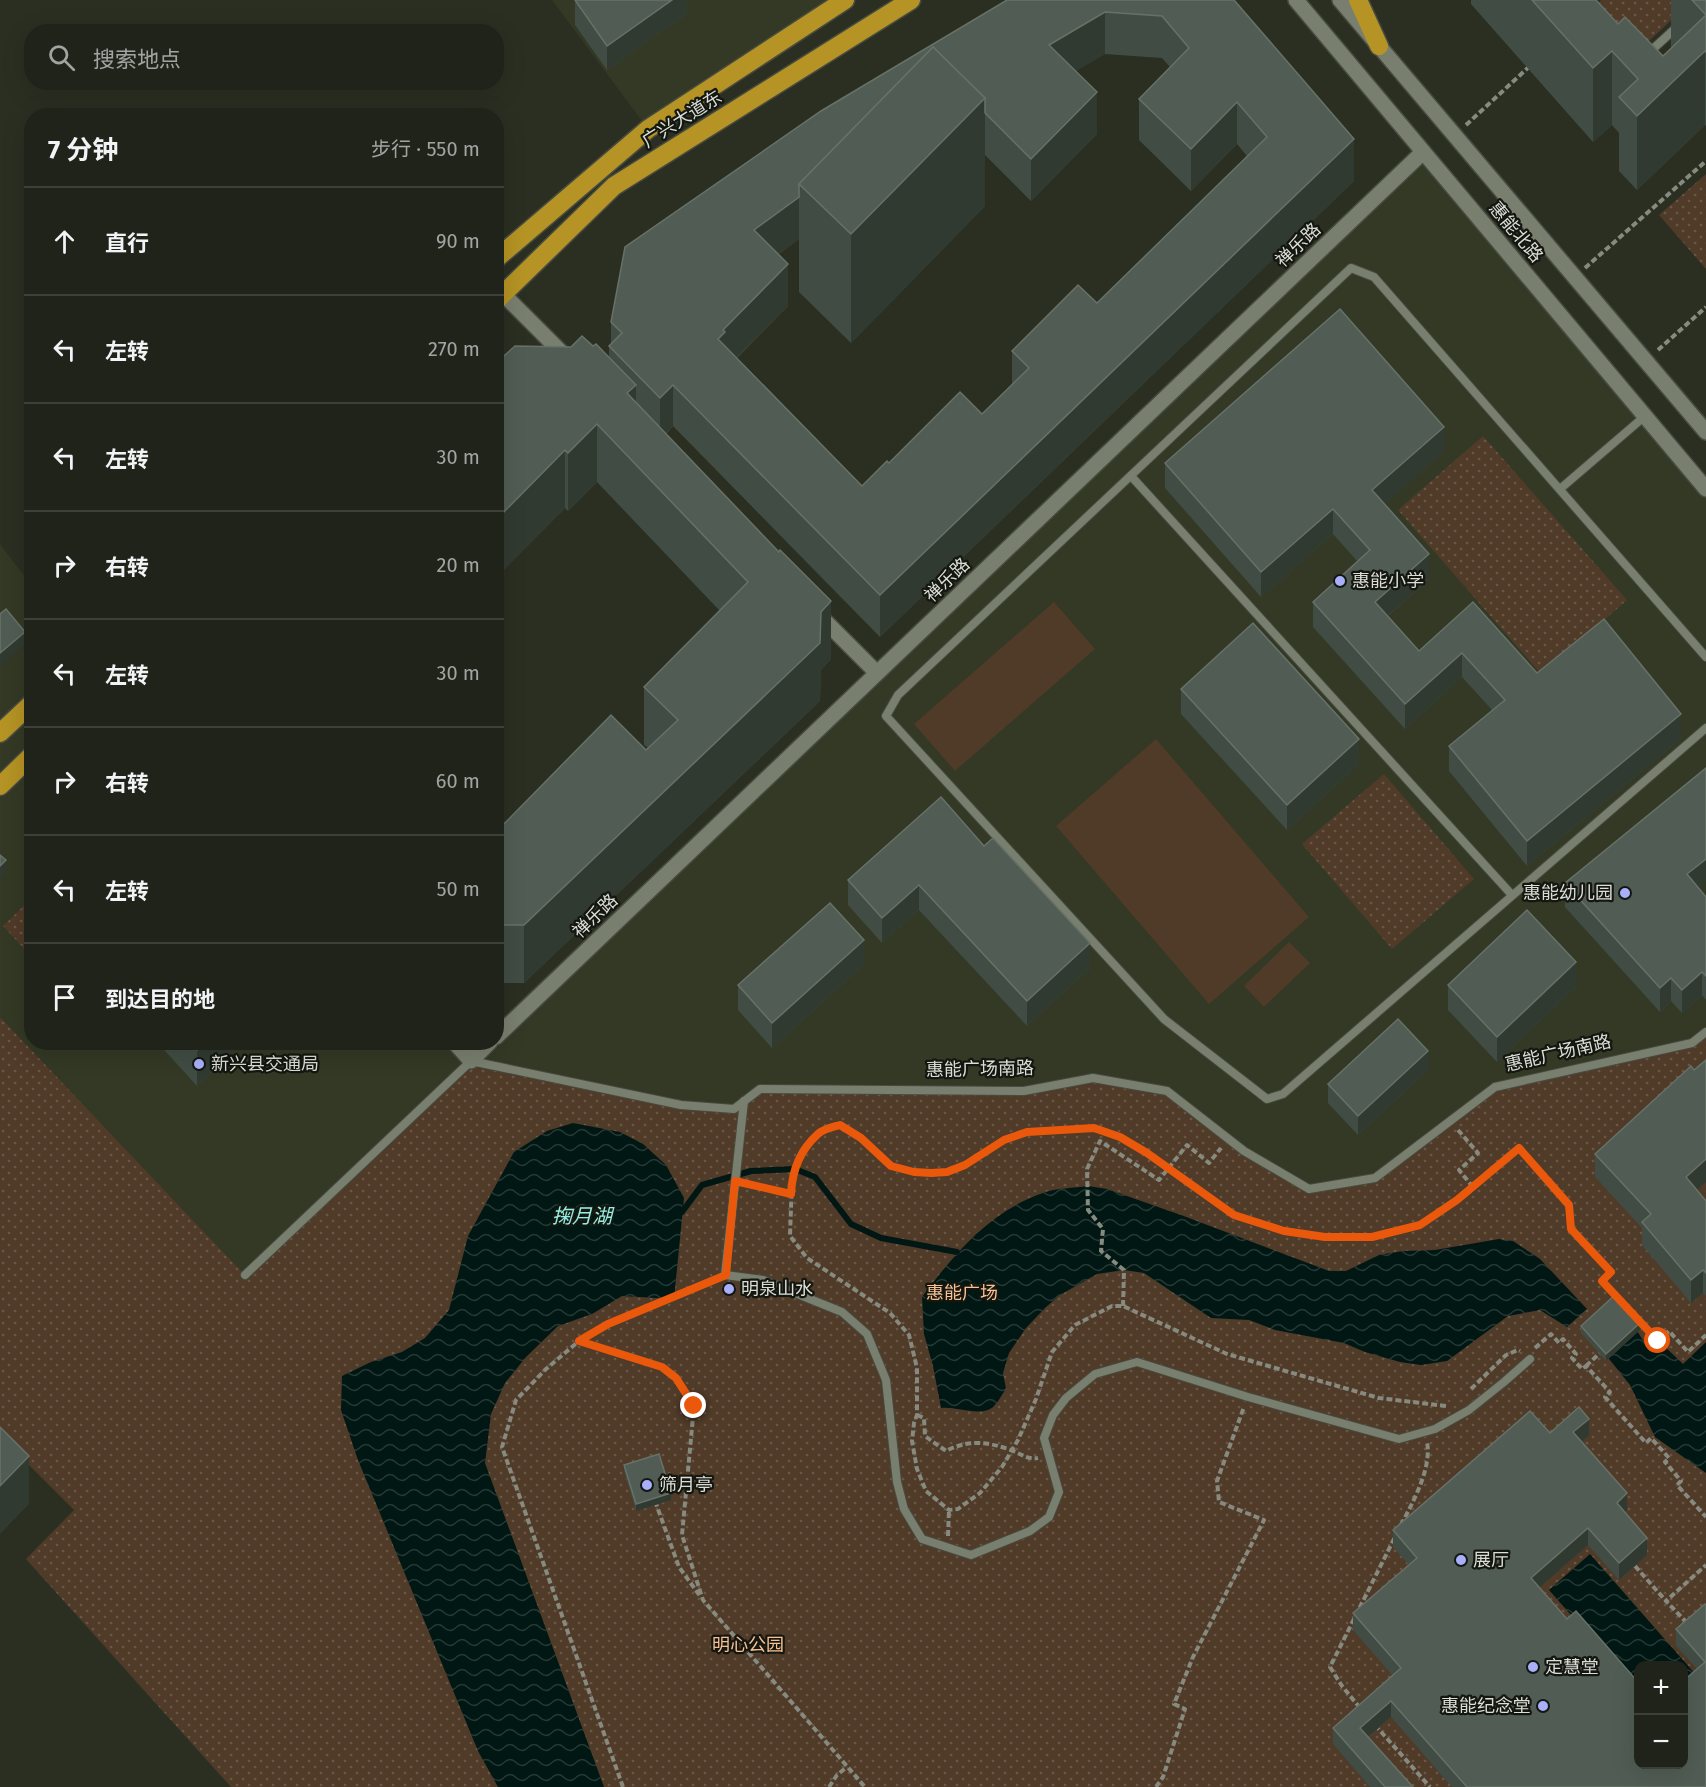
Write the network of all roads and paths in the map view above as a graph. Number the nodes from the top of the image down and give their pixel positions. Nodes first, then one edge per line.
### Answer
1 (846, 0) edge
2 (911, 0) edge
3 (1283, 0) edge
4 (1296, 0) edge
5 (1340, 0) edge
6 (1358, 0) edge
7 (1688, 16) dead end
8 (1379, 46) junction
9 (1336, 48) junction
10 (1638, 57) edge
11 (1533, 63) dead end
12 (1454, 135) junction
13 (1424, 152) junction
14 (1706, 161) edge
15 (504, 252) edge
16 (1575, 278) junction
17 (504, 293) edge
18 (504, 301) edge
19 (1706, 307) edge
20 (1646, 361) junction
21 (578, 370) edge
22 (1645, 416) junction
23 (1706, 432) edge
24 (1131, 476) junction
25 (1560, 489) junction
26 (1706, 489) edge
27 (811, 606) edge
28 (1706, 657) edge
29 (877, 674) junction
30 (24, 711) edge
31 (1706, 728) edge
32 (0, 733) edge
33 (24, 763) edge
34 (0, 786) edge
35 (1512, 895) junction
36 (504, 1028) edge
37 (1706, 1032) edge
38 (461, 1050) edge
39 (482, 1050) edge
40 (471, 1061) junction
41 (744, 1101) junction
42 (1450, 1121) junction
43 (1229, 1139) junction
44 (1168, 1168) junction
45 (735, 1181) junction
46 (1472, 1186) junction
47 (791, 1194) junction
48 (246, 1275) dead end
49 (726, 1275) junction
50 (1623, 1304) edge
51 (1123, 1306) junction
52 (1637, 1319) edge
53 (1706, 1335) edge
54 (579, 1341) junction
55 (1603, 1350) edge
56 (1530, 1359) dead end
57 (1586, 1366) junction
58 (1464, 1396) dead end
59 (1248, 1397) junction
60 (1455, 1405) dead end
61 (917, 1415) junction
62 (1426, 1432) junction
63 (1012, 1450) junction
64 (1049, 1456) junction
65 (654, 1496) edge
66 (949, 1510) junction
67 (1706, 1517) edge
68 (948, 1547) junction
69 (1706, 1565) edge
70 (1635, 1566) dead end
71 (703, 1600) junction
72 (1666, 1601) junction
73 (1693, 1631) edge
74 (1364, 1712) edge
75 (1371, 1720) edge
76 (847, 1767) junction
77 (623, 1787) edge
78 (829, 1787) edge
79 (865, 1787) edge
80 (1155, 1787) edge
81 (1430, 1787) edge

1 - 15 highway, 广兴大道东
2 - 17 highway, 广兴大道东
3 - 9 street
4 - 9 street, 惠能北路
5 - 8 street, 惠能北路
6 - 8 highway
7 - 10 lane
8 - 12 street, 惠能北路
9 - 13 street, 惠能北路
11 - 12 path
12 - 16 street, 惠能北路
13 - 22 street, 惠能北路
13 - 29 street, 禅乐路
14 - 16 path
16 - 20 street, 惠能北路
18 - 21 street
19 - 20 path
20 - 23 street, 惠能北路
22 - 25 lane
22 - 26 street, 惠能北路
24 - 25 lane
24 - 35 lane
24 - 35 lane
25 - 28 lane
27 - 29 street
29 - 36 street, 禅乐路
30 - 32 highway
31 - 35 lane
33 - 34 highway
37 - 42 lane, 惠能广场南路
38 - 40 street
39 - 40 street
40 - 41 lane, 惠能广场南路
40 - 48 lane
41 - 43 lane, 惠能广场南路
41 - 45 lane
42 - 43 lane, 惠能广场南路
42 - 46 path
43 - 44 path
44 - 46 path
44 - 47 path
44 - 51 path
45 - 47 path
45 - 49 lane
46 - 50 path
47 - 61 path
49 - 54 path
49 - 68 lane
51 - 60 path
51 - 63 path
52 - 53 path
54 - 71 path
54 - 77 path
55 - 57 path
56 - 62 lane
57 - 58 path
57 - 67 path
59 - 62 lane
59 - 64 lane
59 - 80 path
61 - 63 path
61 - 66 path
62 - 74 path
63 - 64 path
63 - 66 path
64 - 68 lane
65 - 71 path
66 - 68 path
69 - 72 path
70 - 72 path
71 - 76 path
72 - 73 path
75 - 81 path
76 - 78 path
76 - 79 path

